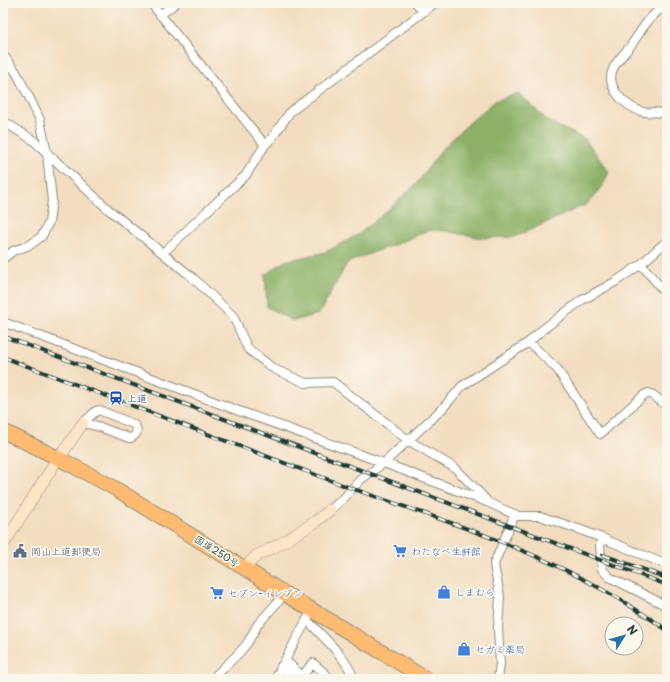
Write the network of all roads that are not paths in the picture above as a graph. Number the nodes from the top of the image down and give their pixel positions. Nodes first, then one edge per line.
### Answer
1 (151, 3) edge
2 (176, 3) edge
3 (416, 3) edge
4 (435, 3) edge
5 (667, 6) edge
6 (423, 12) junction
7 (160, 15) junction
8 (3, 55) edge
9 (667, 116) edge
10 (3, 121) edge
11 (265, 145) junction
12 (47, 153) junction
13 (667, 241) edge
14 (163, 253) junction
15 (3, 258) edge
16 (641, 264) junction
17 (667, 295) edge
18 (3, 322) edge
19 (529, 342) junction
20 (667, 406) edge
21 (83, 423) junction
22 (3, 431) edge
23 (408, 440) junction
24 (58, 458) junction
25 (384, 463) junction
26 (487, 502) junction
27 (330, 510) joint
28 (515, 514) junction
29 (602, 538) junction
30 (3, 544) edge
31 (667, 565) edge
32 (244, 568) junction
33 (285, 594) junction
34 (667, 606) edge
35 (310, 615) junction
36 (283, 663) junction
37 (212, 679) edge
38 (275, 679) edge
39 (296, 679) edge
40 (331, 679) edge
41 (354, 679) edge
42 (426, 679) edge
43 (498, 679) edge

1 - 7 street
2 - 7 street
3 - 6 street
4 - 6 street
5 - 9 street
6 - 11 street
7 - 11 street
8 - 12 street
10 - 12 street
11 - 14 street
12 - 14 street
12 - 15 street
13 - 16 street
14 - 23 street
16 - 17 street
16 - 19 street
18 - 25 street
19 - 20 street
19 - 23 street
21 - 21 street
21 - 24 street
22 - 24 highway, 国道250号
23 - 25 street
23 - 26 street
24 - 30 street
24 - 32 highway, 国道250号
25 - 26 street
25 - 27 street
26 - 28 street
27 - 32 street
28 - 29 street
28 - 43 street
29 - 31 street
29 - 34 street
32 - 33 highway, 国道250号
33 - 35 highway, 国道250号
33 - 37 street
35 - 36 street
35 - 41 street
35 - 42 highway, 国道250号
36 - 38 street
36 - 39 street
36 - 40 street

